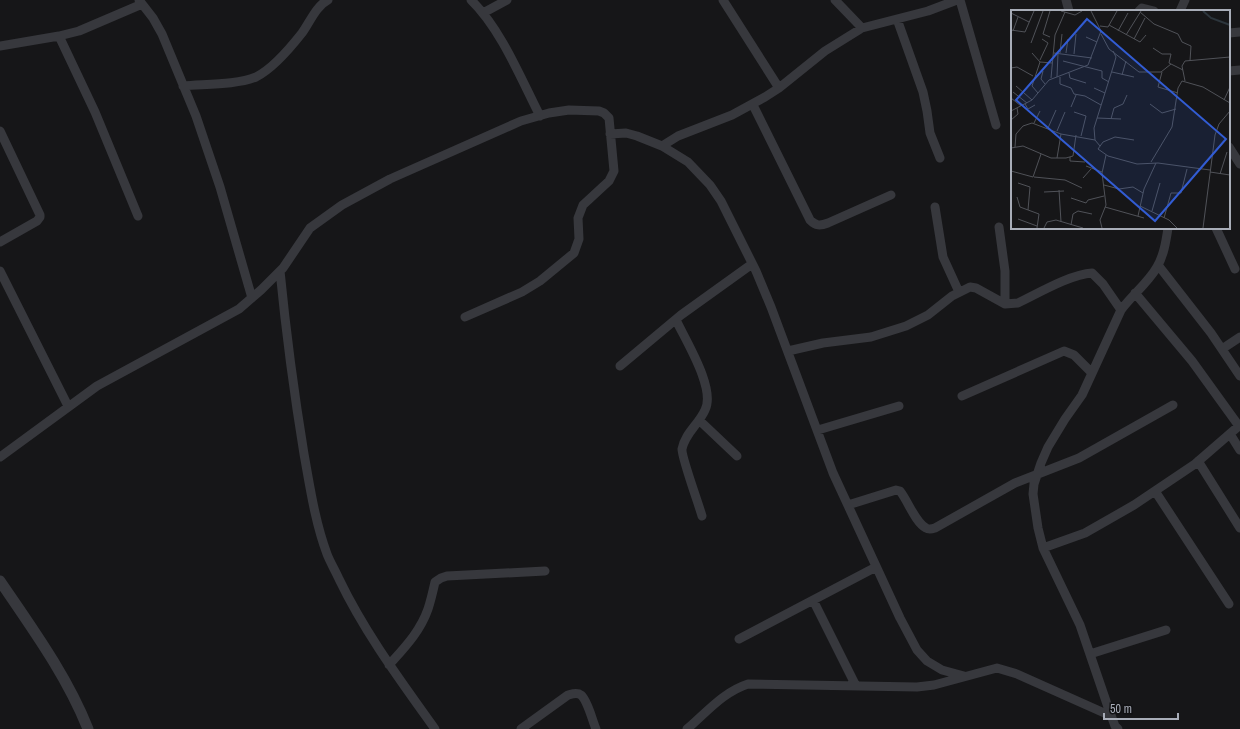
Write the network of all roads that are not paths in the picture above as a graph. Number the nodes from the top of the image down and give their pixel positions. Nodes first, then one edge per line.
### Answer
1 (328, 0) edge
2 (471, 0) edge
3 (507, 0) edge
4 (723, 0) edge
5 (835, 0) edge
6 (958, 0) edge
7 (1066, 0) edge
8 (1185, 0) edge
9 (141, 2) edge
10 (1068, 10) edge
11 (1140, 10) edge
12 (1150, 10) edge
13 (1180, 10) edge
14 (483, 13) junction
15 (896, 19) junction
16 (862, 28) junction
17 (1240, 32) edge
18 (1230, 33) edge
19 (59, 36) junction
20 (0, 46) edge
21 (183, 86) junction
22 (779, 88) junction
23 (753, 105) junction
24 (540, 116) junction
25 (996, 125) dead end
26 (0, 131) edge
27 (610, 134) junction
28 (662, 146) junction
29 (1230, 149) edge
30 (940, 158) dead end
31 (1240, 164) edge
32 (891, 195) dead end
33 (935, 207) dead end
34 (138, 216) dead end
35 (999, 227) dead end
36 (1168, 229) edge
37 (1216, 229) edge
38 (0, 242) edge
39 (752, 264) junction
40 (1158, 265) junction
41 (1235, 269) dead end
42 (0, 271) edge
43 (280, 271) junction
44 (960, 292) junction
45 (1135, 293) junction
46 (252, 298) junction
47 (1005, 304) junction
48 (1121, 310) junction
49 (465, 317) dead end
50 (676, 320) junction
51 (1240, 337) edge
52 (1222, 349) junction
53 (788, 351) junction
54 (620, 366) dead end
55 (1092, 373) junction
56 (1240, 376) edge
57 (962, 396) dead end
58 (1173, 405) dead end
59 (68, 406) junction
60 (899, 406) dead end
61 (699, 420) junction
62 (1240, 426) edge
63 (818, 430) junction
64 (1230, 434) junction
65 (1240, 450) edge
66 (736, 456) dead end
67 (0, 457) edge
68 (1198, 462) junction
69 (1037, 474) junction
70 (1155, 491) junction
71 (848, 505) junction
72 (702, 516) dead end
73 (1240, 528) edge
74 (1043, 548) junction
75 (876, 567) junction
76 (545, 570) dead end
77 (0, 581) edge
78 (813, 600) junction
79 (1229, 604) dead end
80 (1166, 630) dead end
81 (739, 639) dead end
82 (1090, 654) junction
83 (389, 665) junction
84 (964, 676) junction
85 (856, 686) junction
86 (1112, 716) junction
87 (88, 729) edge
88 (435, 729) edge
89 (521, 729) edge
90 (596, 729) edge
91 (687, 729) edge
92 (1118, 729) edge

1 - 21 street
2 - 14 street
3 - 14 street
4 - 22 street
5 - 16 street
6 - 15 street
6 - 25 street
7 - 10 street
8 - 13 street
9 - 19 street
9 - 21 street
11 - 12 street
14 - 24 street
15 - 16 street
15 - 30 street
16 - 22 street
17 - 18 street
19 - 20 street
19 - 34 street
21 - 46 street
22 - 23 street
23 - 28 street
23 - 32 street
24 - 27 street
24 - 43 street
26 - 38 street
27 - 28 street
27 - 49 street
28 - 39 street
29 - 31 street
33 - 44 street
35 - 47 street
36 - 40 street
37 - 41 street
39 - 50 street
39 - 53 street
40 - 45 street
40 - 52 street
42 - 59 street
43 - 46 street
43 - 83 street
44 - 47 street
44 - 53 street
45 - 48 street
45 - 62 street
46 - 59 street
47 - 48 street
48 - 55 street
50 - 54 street
50 - 61 street
51 - 52 street
52 - 56 street
53 - 63 street
55 - 57 street
55 - 69 street
58 - 69 street
59 - 67 street
60 - 63 street
61 - 66 street
61 - 72 street
62 - 64 street
63 - 71 street
64 - 65 street
64 - 68 street
68 - 70 street
68 - 73 street
69 - 71 street
69 - 74 street
70 - 74 street
70 - 79 street
71 - 75 street
74 - 82 street
75 - 78 street
75 - 84 street
76 - 83 street
77 - 87 street
78 - 81 street
78 - 85 street
80 - 82 street
82 - 86 street
83 - 88 street
84 - 85 street
84 - 86 street
85 - 91 street
86 - 92 street
89 - 90 street

